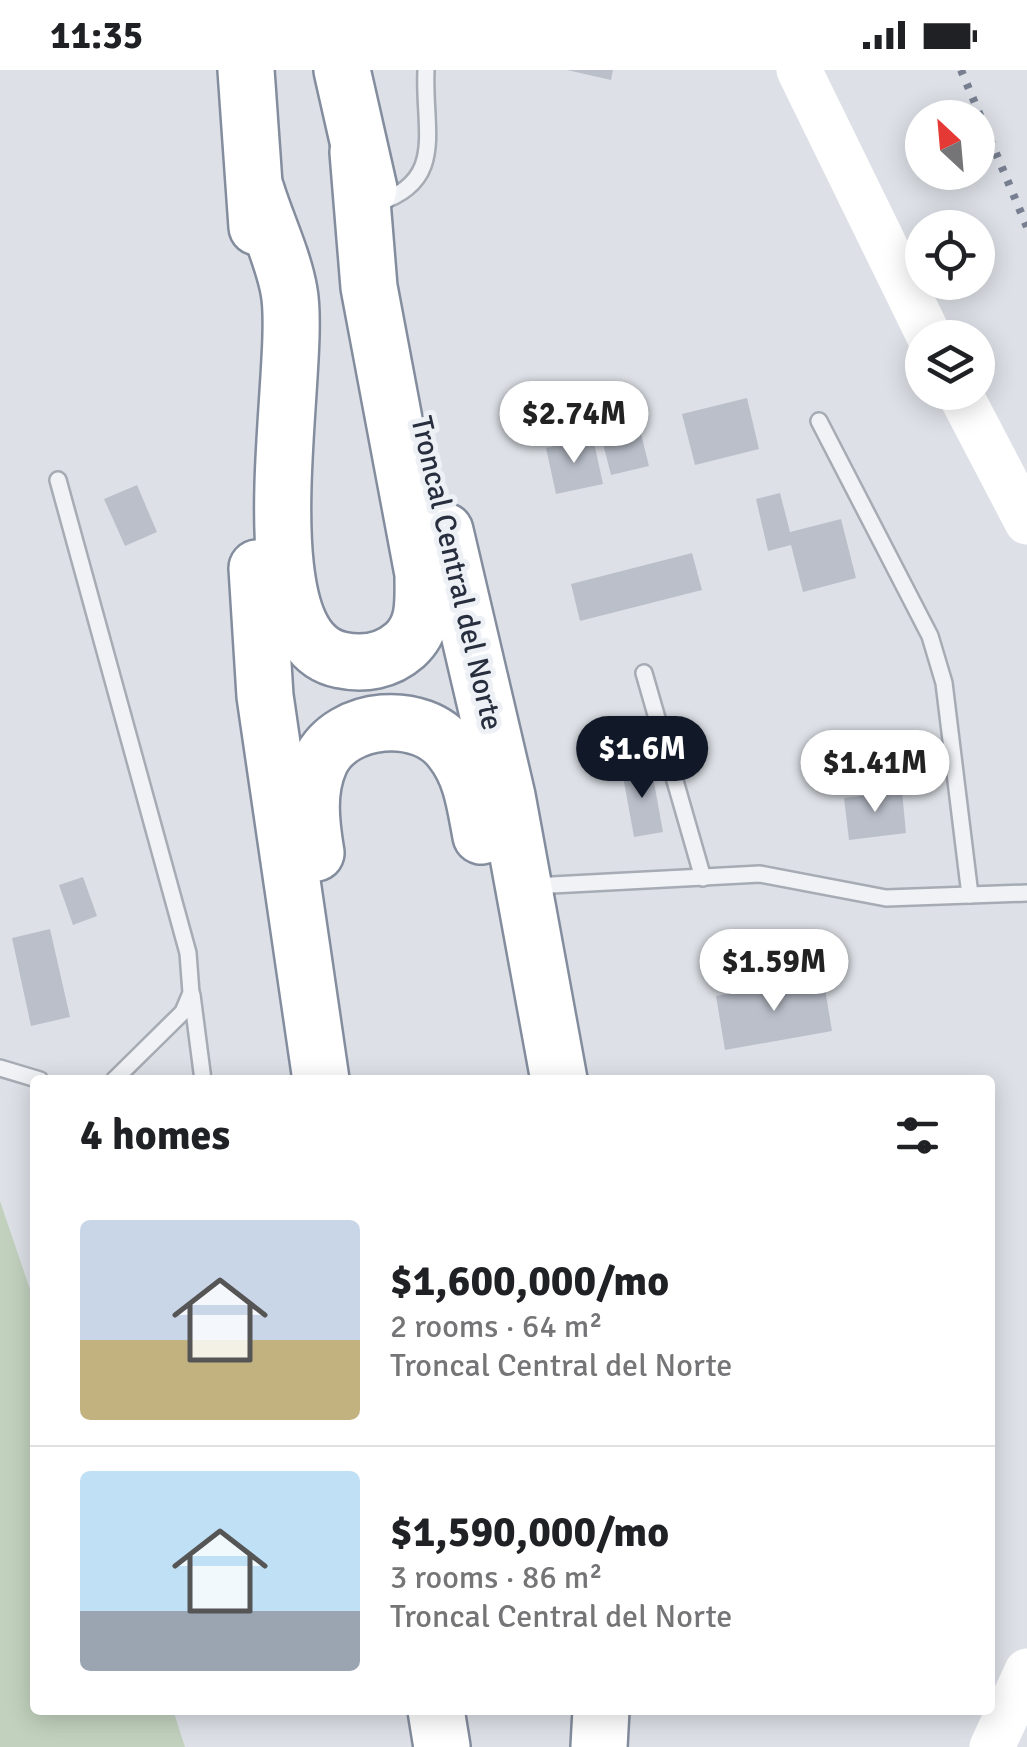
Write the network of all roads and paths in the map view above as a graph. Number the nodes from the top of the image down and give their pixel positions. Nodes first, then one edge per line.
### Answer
1 (246, 70) edge
2 (342, 70) edge
3 (426, 70) edge
4 (799, 70) edge
5 (358, 152) junction
6 (256, 190) junction
7 (374, 204) junction
8 (921, 320) edge
9 (968, 410) edge
10 (819, 420) dead end
11 (58, 480) dead end
12 (1027, 522) edge
13 (644, 673) dead end
14 (702, 878) junction
15 (524, 887) junction
16 (1027, 893) edge
17 (970, 895) junction
18 (192, 993) junction
19 (0, 1068) edge
20 (120, 1075) edge
21 (201, 1075) edge
22 (320, 1075) edge
23 (349, 1075) edge
24 (525, 1075) edge
25 (558, 1075) edge
26 (30, 1077) edge
27 (1027, 1671) edge
28 (437, 1715) edge
29 (601, 1715) edge
30 (442, 1747) edge
31 (599, 1747) edge
32 (992, 1747) edge

1 - 6 highway
2 - 5 highway, Troncal Central del Norte
3 - 7 lane
4 - 8 main road
5 - 6 highway
5 - 7 highway, Troncal Central del Norte
6 - 22 highway
7 - 15 highway, Troncal Central del Norte
9 - 12 main road
10 - 17 lane
11 - 18 lane
13 - 14 lane
14 - 15 lane
14 - 17 lane
15 - 25 highway, Troncal Central del Norte
16 - 17 lane
18 - 20 lane
18 - 21 lane
19 - 26 lane
23 - 24 highway
27 - 32 main road
28 - 30 highway
29 - 31 highway

